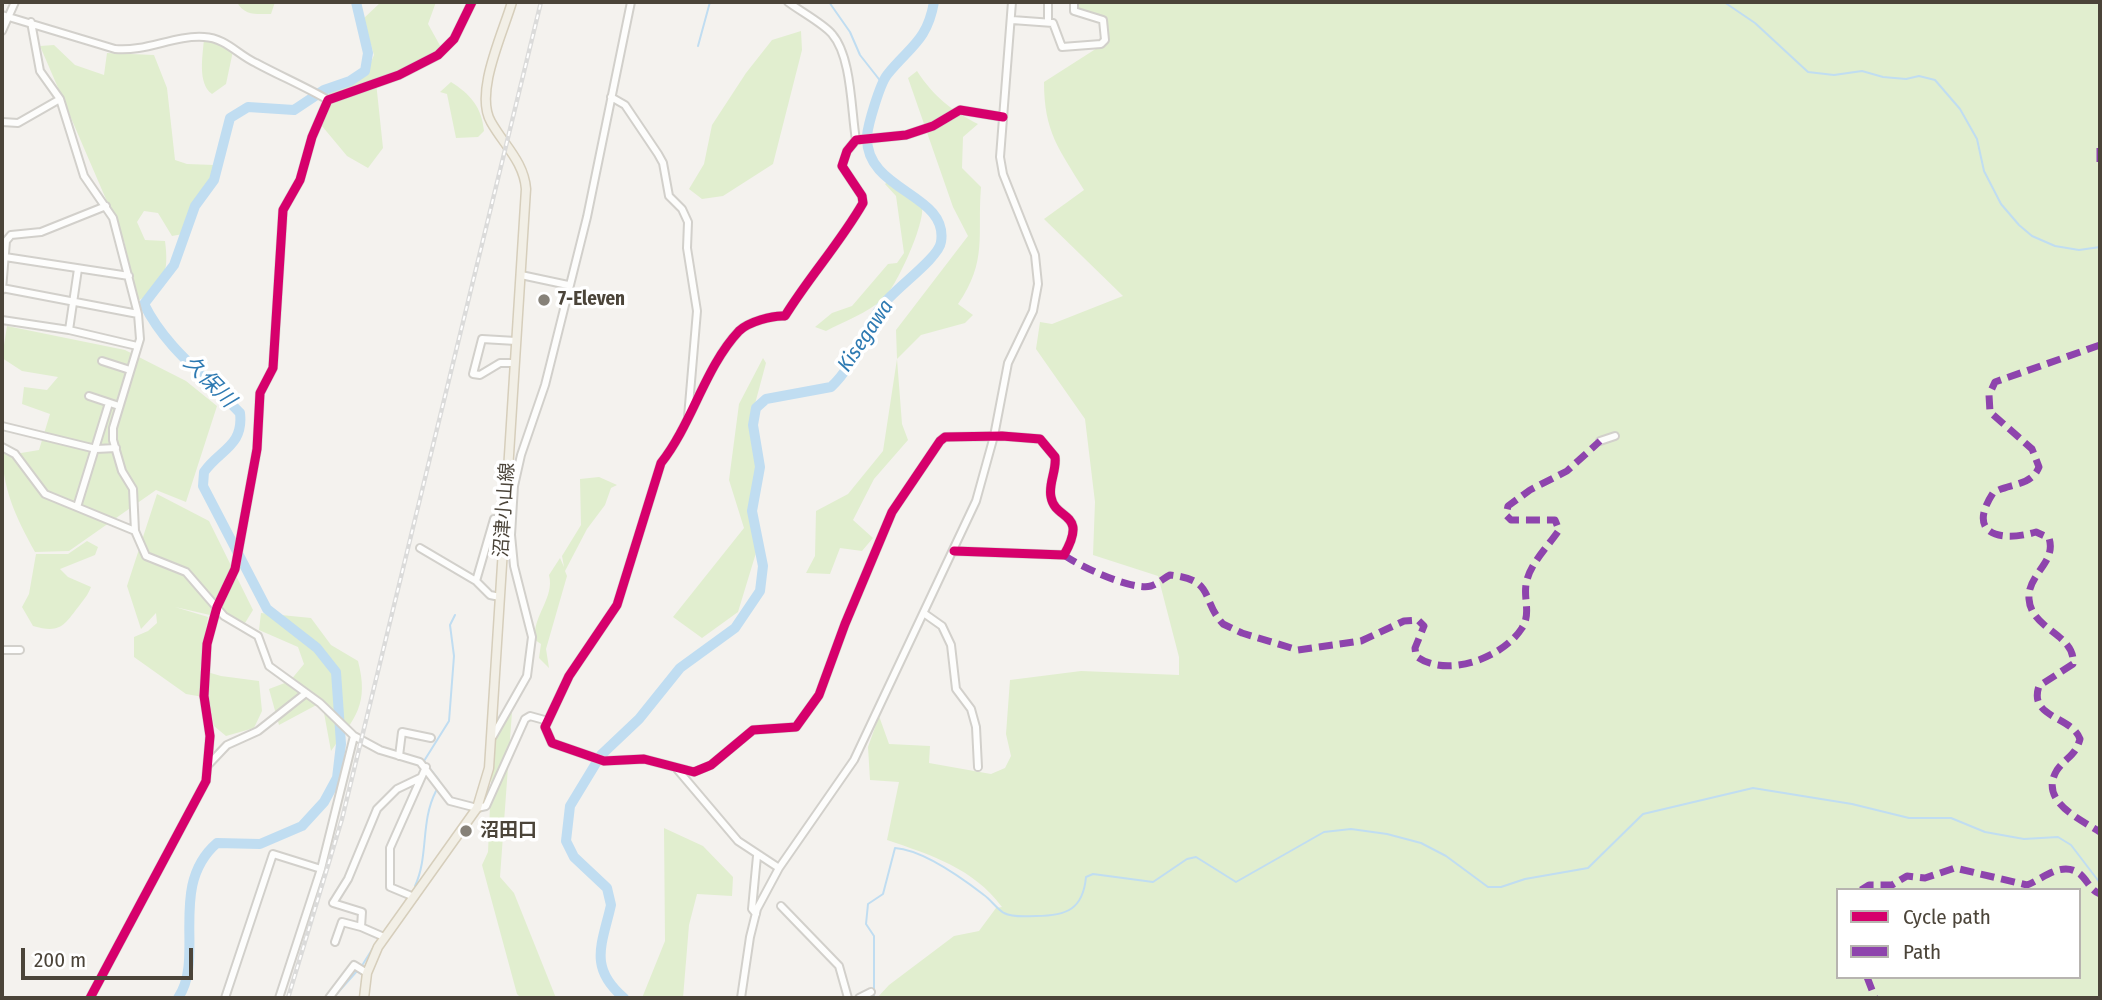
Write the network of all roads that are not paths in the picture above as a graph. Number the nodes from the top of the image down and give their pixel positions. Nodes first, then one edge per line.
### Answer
1 (15, 2) edge
2 (472, 2) edge
3 (512, 2) edge
4 (631, 2) edge
5 (788, 2) edge
6 (1012, 2) edge
7 (1048, 2) edge
8 (1074, 2) edge
9 (5, 16) edge
10 (1012, 20) junction
11 (32, 22) junction
12 (1048, 22) junction
13 (2, 32) edge
14 (611, 97) junction
15 (60, 99) junction
16 (327, 99) junction
17 (1003, 117) junction
18 (2, 122) edge
19 (858, 140) junction
20 (106, 206) junction
21 (5, 257) junction
22 (78, 269) junction
23 (521, 275) junction
24 (129, 276) junction
25 (568, 285) junction
26 (2, 289) edge
27 (72, 303) junction
28 (138, 314) junction
29 (2, 320) edge
30 (69, 330) junction
31 (516, 341) junction
32 (137, 346) junction
33 (102, 361) dead end
34 (515, 363) junction
35 (130, 370) junction
36 (89, 396) dead end
37 (109, 403) junction
38 (119, 406) junction
39 (688, 420) junction
40 (2, 426) edge
41 (994, 436) junction
42 (1615, 436) dead end
43 (1600, 441) dead end
44 (2, 447) edge
45 (95, 449) junction
46 (117, 449) junction
47 (511, 485) junction
48 (77, 507) junction
49 (494, 519) dead end
50 (135, 531) junction
51 (420, 548) dead end
52 (954, 551) junction
53 (476, 580) junction
54 (500, 597) junction
55 (216, 607) junction
56 (925, 614) junction
57 (2, 650) edge
58 (20, 650) dead end
59 (306, 693) junction
60 (548, 721) junction
61 (351, 733) junction
62 (431, 738) dead end
63 (490, 742) junction
64 (399, 755) junction
65 (208, 765) junction
66 (426, 767) junction
67 (978, 767) dead end
68 (677, 769) junction
69 (419, 778) junction
70 (477, 808) junction
71 (757, 856) junction
72 (321, 869) junction
73 (779, 869) junction
74 (414, 897) junction
75 (781, 906) dead end
76 (756, 914) junction
77 (361, 927) junction
78 (384, 937) junction
79 (335, 942) dead end
80 (367, 973) junction
81 (871, 992) dead end
82 (90, 998) edge
83 (225, 998) edge
84 (279, 998) edge
85 (330, 998) edge
86 (364, 998) edge
87 (741, 998) edge
88 (848, 998) edge
89 (859, 998) edge

1 - 9 street
2 - 16 street
3 - 23 main road, 沼津小山線
4 - 14 street
5 - 19 street
6 - 10 street
7 - 12 street
8 - 12 street
9 - 11 street
9 - 13 street
10 - 12 street
10 - 17 street
11 - 15 street
11 - 16 street
14 - 25 street
14 - 39 street
15 - 18 street
15 - 20 street
16 - 55 street
17 - 19 street
17 - 41 street
19 - 39 street
20 - 21 street
20 - 24 street
21 - 22 street
21 - 26 street
22 - 24 street
22 - 27 street
23 - 25 street
23 - 31 main road, 沼津小山線
24 - 28 street
25 - 47 street
26 - 27 street
27 - 28 street
27 - 30 street
28 - 32 street
29 - 30 street
30 - 32 street
31 - 34 main road, 沼津小山線
31 - 34 street
32 - 35 street
33 - 35 street
34 - 47 main road, 沼津小山線
35 - 38 street
36 - 37 street
37 - 38 street
37 - 45 street
38 - 46 street
39 - 60 street
40 - 45 street
41 - 52 street
41 - 52 street
41 - 68 street
42 - 43 street
44 - 48 street
45 - 46 street
45 - 48 street
46 - 50 street
47 - 54 main road, 沼津小山線
47 - 63 street
48 - 50 street
49 - 53 street
50 - 55 street
51 - 53 street
52 - 56 street
53 - 54 street
54 - 63 main road, 沼津小山線
55 - 59 street
55 - 65 street
56 - 67 street
56 - 73 street
57 - 58 street
59 - 61 street
59 - 65 street
60 - 68 street
60 - 70 street
61 - 64 street
61 - 72 street
62 - 64 street
63 - 70 main road, 沼津小山線
64 - 66 street
65 - 82 street
66 - 69 street
66 - 70 street
68 - 71 street
69 - 74 street
69 - 77 street
70 - 74 main road, 沼津小山線
71 - 73 street
71 - 76 street
72 - 83 street
72 - 84 street
73 - 76 street
74 - 78 main road, 沼津小山線
75 - 88 street
76 - 87 street
77 - 78 street
77 - 79 street
78 - 80 main road, 沼津小山線
80 - 85 street
80 - 86 main road, 沼津小山線
81 - 89 street

